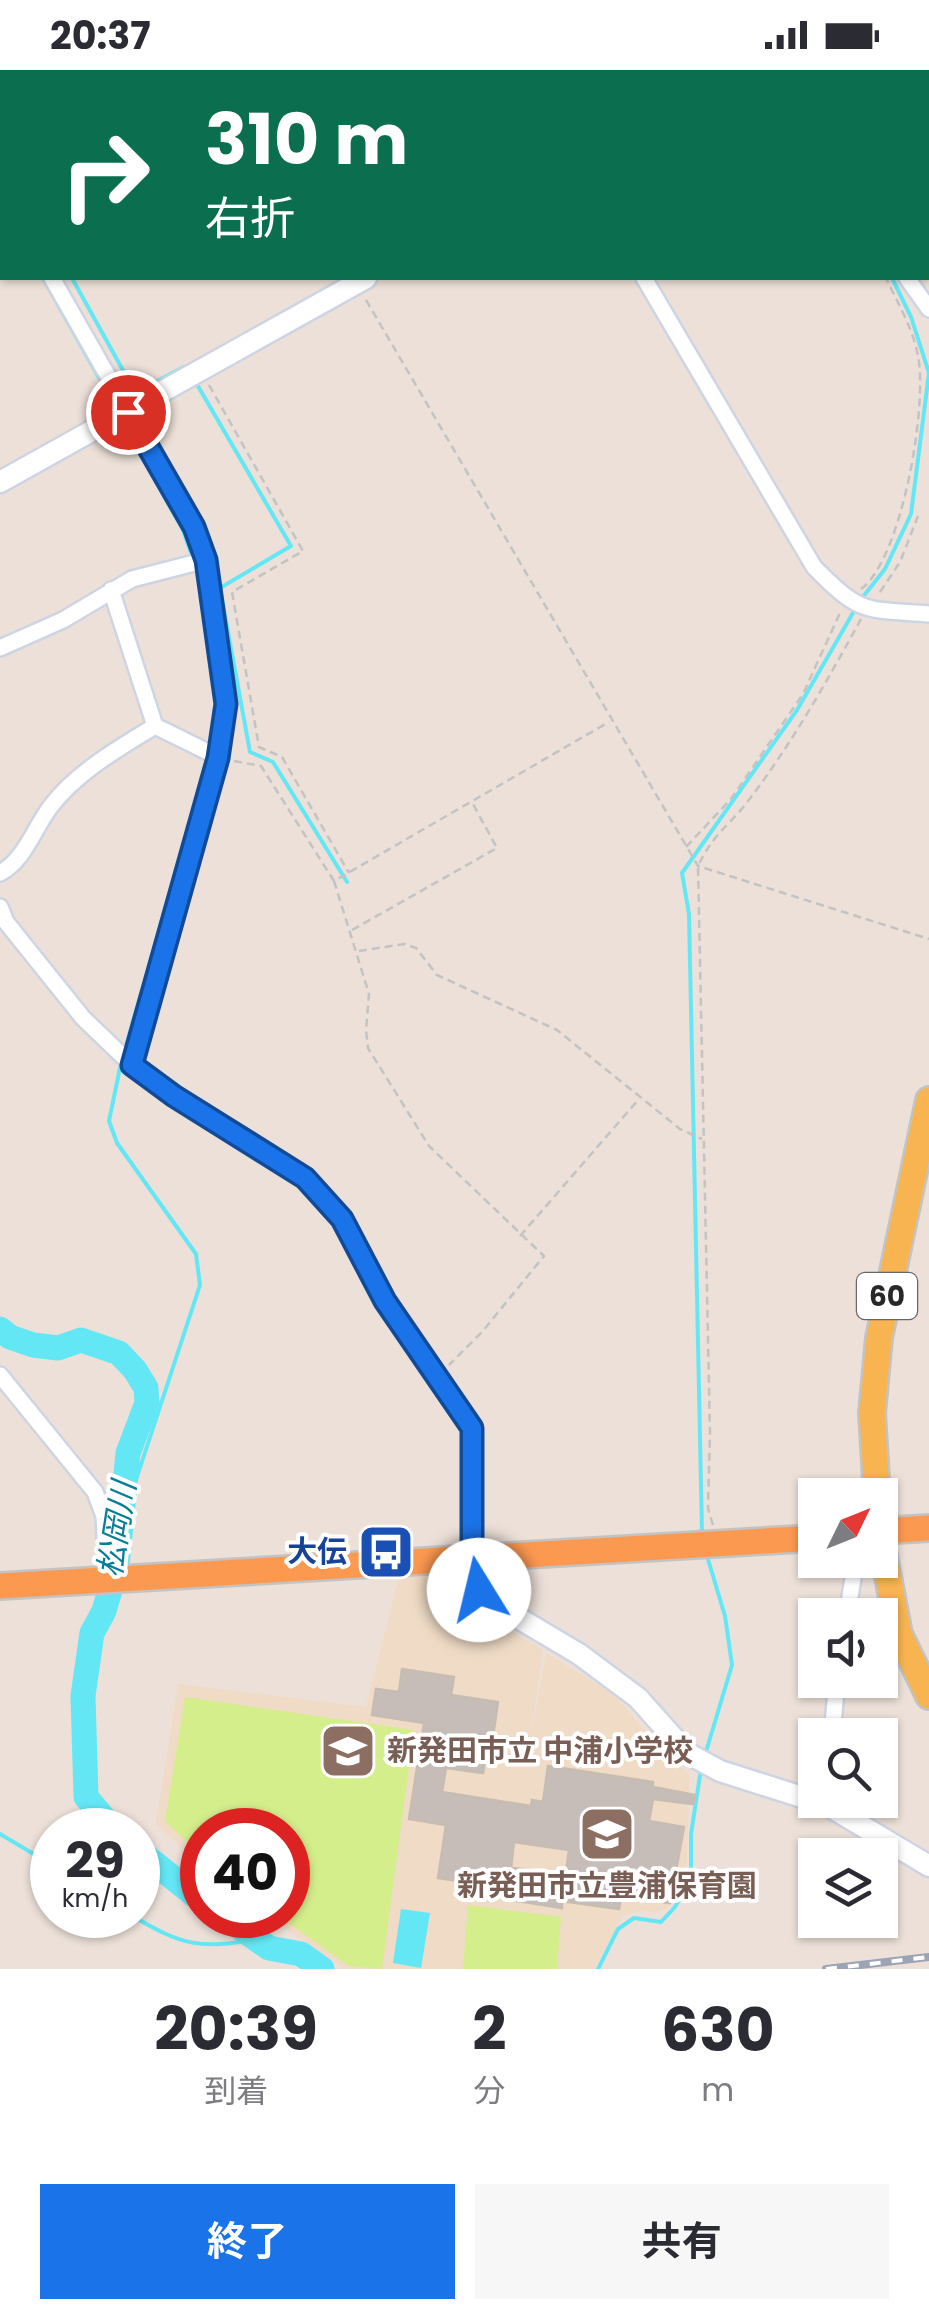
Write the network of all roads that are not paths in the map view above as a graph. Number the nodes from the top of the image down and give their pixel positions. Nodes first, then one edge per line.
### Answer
1 (53, 280) edge
2 (361, 280) edge
3 (645, 280) edge
4 (908, 280) edge
5 (929, 309) edge
6 (128, 412) junction
7 (0, 482) edge
8 (206, 560) junction
9 (112, 590) junction
10 (929, 614) edge
11 (0, 648) edge
12 (155, 726) junction
13 (218, 758) junction
14 (0, 873) edge
15 (0, 907) edge
16 (132, 1065) junction
17 (929, 1100) edge
18 (0, 1375) edge
19 (876, 1478) edge
20 (929, 1528) edge
21 (898, 1531) edge
22 (798, 1539) edge
23 (472, 1557) junction
24 (107, 1577) junction
25 (888, 1578) edge
26 (0, 1586) edge
27 (929, 1696) edge
28 (798, 1794) edge
29 (851, 1818) edge
30 (929, 1866) edge

1 - 6 street
2 - 6 street
3 - 10 street
4 - 5 street
6 - 7 street
6 - 8 street
8 - 9 street
8 - 13 street
9 - 11 street
9 - 12 street
12 - 13 street
12 - 14 street
13 - 16 street
15 - 16 street
16 - 23 street
17 - 19 main road, 60
18 - 24 street
20 - 21 highway
22 - 23 highway
23 - 24 highway
23 - 28 street
24 - 26 highway
25 - 27 main road
29 - 30 street

